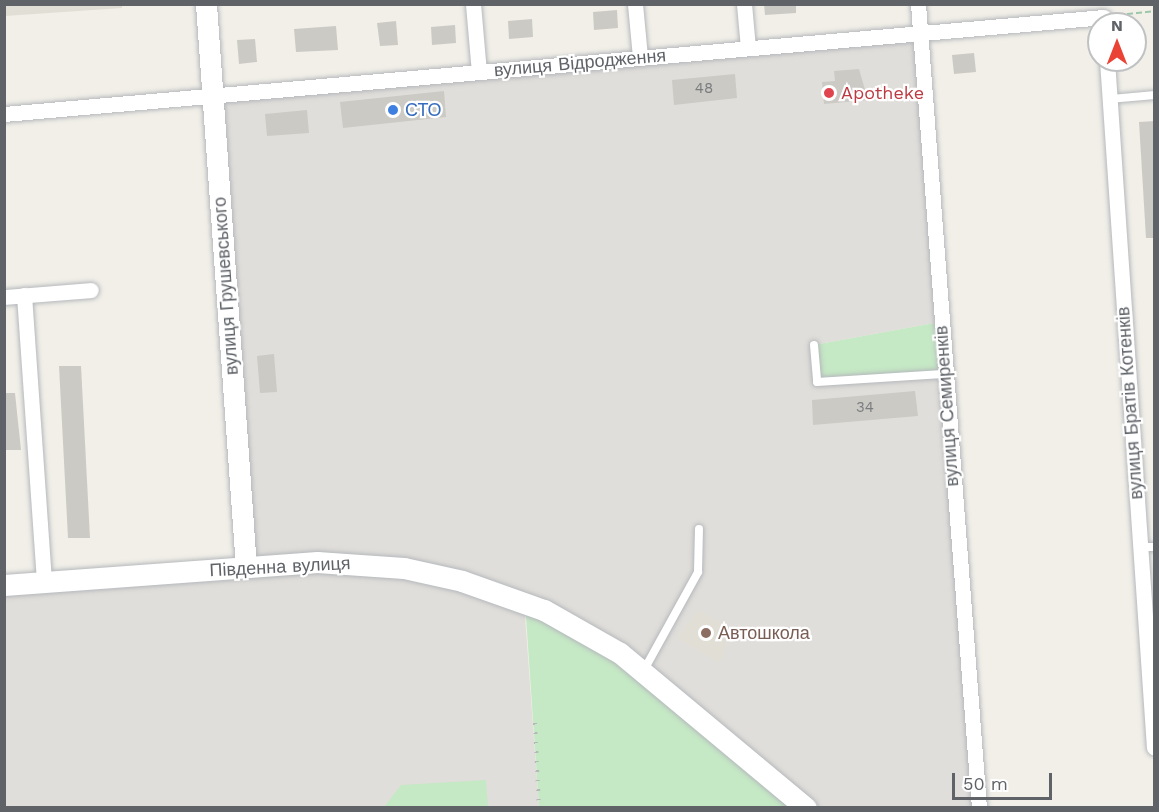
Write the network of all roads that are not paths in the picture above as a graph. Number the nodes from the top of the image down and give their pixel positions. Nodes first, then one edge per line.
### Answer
1 (206, 4) edge
2 (473, 4) edge
3 (635, 4) edge
4 (744, 4) edge
5 (918, 4) edge
6 (1087, 17) edge
7 (920, 32) junction
8 (748, 48) junction
9 (640, 57) junction
10 (479, 72) junction
11 (1108, 72) edge
12 (213, 96) junction
13 (1155, 96) edge
14 (1110, 99) junction
15 (4, 114) edge
16 (92, 290) dead end
17 (24, 295) junction
18 (4, 297) edge
19 (814, 345) dead end
20 (943, 374) junction
21 (699, 529) dead end
22 (1147, 547) edge
23 (246, 567) junction
24 (44, 582) junction
25 (4, 585) edge
26 (644, 671) junction
27 (1153, 699) edge
28 (1155, 747) edge
29 (806, 807) edge
30 (979, 807) edge

1 - 12 main road, вулиця Грушевського
2 - 10 street
3 - 9 street
4 - 8 street
5 - 7 street, вулиця Семиренків
6 - 7 street, вулиця Відродження
7 - 8 street, вулиця Відродження
7 - 20 street, вулиця Семиренків
8 - 9 street, вулиця Відродження
9 - 10 street, вулиця Відродження
10 - 12 street, вулиця Відродження
11 - 14 street, вулиця Братів Котенків
12 - 15 street, вулиця Відродження
12 - 23 main road, вулиця Грушевського
13 - 14 lane
14 - 22 street, вулиця Братів Котенків
16 - 17 street
17 - 18 street
17 - 24 street
19 - 20 lane
20 - 30 street, вулиця Семиренків
21 - 26 lane
22 - 27 street, вулиця Братів Котенків
23 - 24 main road, Південна вулиця
23 - 26 main road, Південна вулиця
24 - 25 main road, Південна вулиця
26 - 29 main road, Південна вулиця
27 - 28 street, вулиця Братів Котенків

